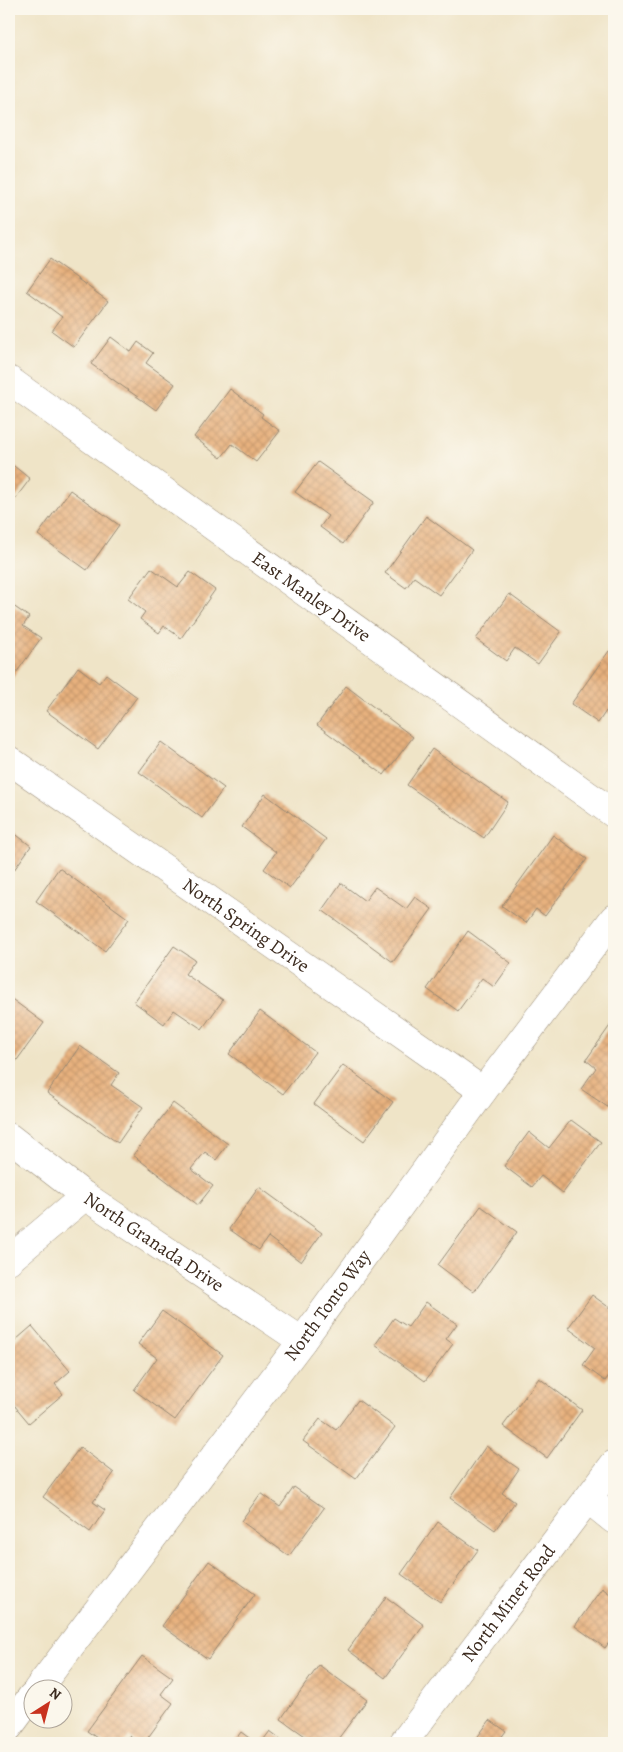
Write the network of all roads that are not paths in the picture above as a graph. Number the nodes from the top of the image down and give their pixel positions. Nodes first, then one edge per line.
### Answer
1 (9, 380) edge
2 (9, 760) edge
3 (614, 814) edge
4 (614, 918) edge
5 (483, 1091) junction
6 (9, 1137) edge
7 (85, 1196) junction
8 (9, 1260) edge
9 (302, 1341) junction
10 (614, 1464) edge
11 (588, 1499) junction
12 (614, 1520) edge
13 (45, 1680) edge
14 (22, 1709) edge
15 (9, 1727) edge
16 (403, 1743) edge

1 - 3 street, East Manley Drive
2 - 5 street, North Spring Drive
4 - 5 street, North Tonto Way
5 - 9 street, North Tonto Way
6 - 7 street, North Granada Drive
7 - 8 street
7 - 9 street, North Granada Drive
9 - 13 street, North Tonto Way
10 - 11 street, North Miner Road
11 - 12 street
11 - 16 street, North Miner Road
14 - 15 street

